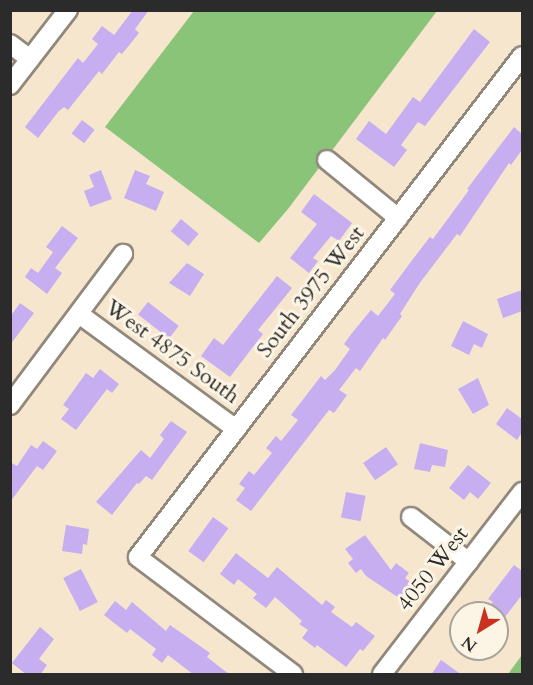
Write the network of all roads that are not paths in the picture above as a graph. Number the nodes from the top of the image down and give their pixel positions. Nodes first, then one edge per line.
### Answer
1 (68, 10) edge
2 (10, 44) edge
3 (522, 57) edge
4 (30, 59) junction
5 (10, 85) edge
6 (327, 160) dead end
7 (398, 218) junction
8 (123, 254) dead end
9 (79, 314) junction
10 (10, 405) edge
11 (236, 429) junction
12 (522, 492) edge
13 (411, 517) dead end
14 (469, 562) junction
15 (293, 675) edge
16 (382, 675) edge

1 - 4 street
2 - 4 street
3 - 7 street, South 3975 West
4 - 5 street
6 - 7 street
7 - 11 street, South 3975 West
8 - 9 street
9 - 10 street
9 - 11 street, West 4875 South
11 - 15 street, South 3975 West
12 - 14 street, 4050 West
13 - 14 street
14 - 16 street, 4050 West

